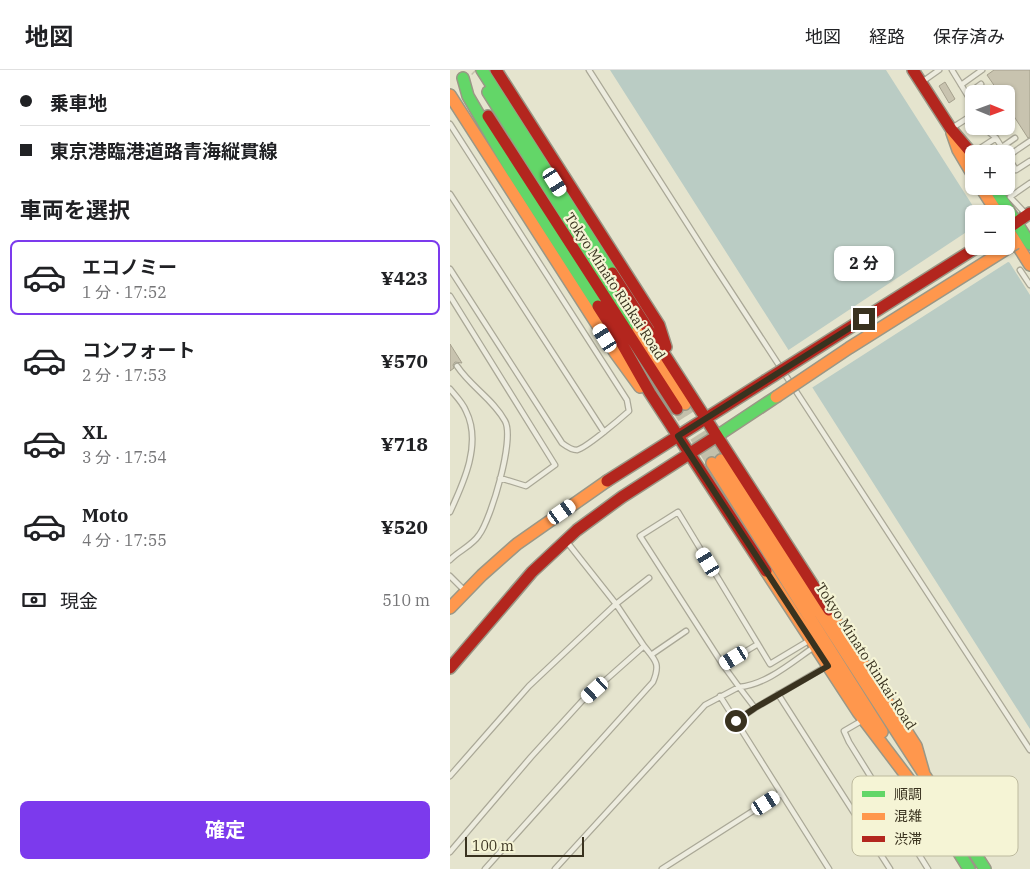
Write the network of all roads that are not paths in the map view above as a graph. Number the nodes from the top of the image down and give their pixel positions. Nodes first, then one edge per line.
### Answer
1 (479, 70) edge
2 (496, 70) edge
3 (589, 70) edge
4 (913, 70) edge
5 (939, 70) edge
6 (952, 70) edge
7 (982, 70) edge
8 (922, 83) junction
9 (961, 85) junction
10 (965, 91) edge
11 (450, 95) edge
12 (965, 120) edge
13 (450, 124) edge
14 (950, 129) junction
15 (992, 135) edge
16 (996, 138) junction
17 (1015, 138) dead end
18 (1030, 141) edge
19 (987, 145) edge
20 (1001, 145) edge
21 (1005, 145) edge
22 (965, 146) edge
23 (1015, 151) edge
24 (1030, 161) edge
25 (965, 162) edge
26 (1015, 168) edge
27 (1030, 183) edge
28 (450, 194) edge
29 (1028, 214) edge
30 (1015, 223) edge
31 (1015, 232) edge
32 (1026, 240) edge
33 (965, 255) edge
34 (1025, 267) edge
35 (450, 269) edge
36 (1030, 285) edge
37 (450, 296) edge
38 (673, 365) junction
39 (458, 366) dead end
40 (450, 389) edge
41 (650, 393) junction
42 (707, 418) junction
43 (604, 432) junction
44 (718, 435) junction
45 (678, 436) junction
46 (689, 453) junction
47 (500, 478) junction
48 (450, 512) edge
49 (566, 540) junction
50 (450, 560) edge
51 (450, 576) edge
52 (649, 578) dead end
53 (466, 592) junction
54 (452, 603) edge
55 (616, 604) junction
56 (686, 631) dead end
57 (813, 643) junction
58 (758, 644) junction
59 (644, 646) junction
60 (652, 655) junction
61 (723, 665) junction
62 (828, 666) junction
63 (450, 668) edge
64 (739, 687) junction
65 (778, 694) junction
66 (720, 696) junction
67 (755, 708) junction
68 (864, 719) junction
69 (736, 721) junction
70 (1030, 750) edge
71 (924, 774) joint
72 (450, 776) edge
73 (870, 776) edge
74 (907, 776) edge
75 (912, 776) edge
76 (781, 793) junction
77 (852, 810) edge
78 (450, 852) edge
79 (882, 856) edge
80 (920, 856) edge
81 (961, 856) edge
82 (977, 856) edge
83 (485, 869) edge
84 (555, 869) edge
85 (662, 869) edge
86 (829, 869) edge
87 (890, 869) edge
88 (928, 869) edge
89 (969, 869) edge
90 (985, 869) edge

1 - 38 street
1 - 41 street, Tokyo Minato Rinkai Road
2 - 38 street
3 - 70 lane
4 - 8 street
5 - 8 lane
6 - 9 lane
7 - 9 lane
8 - 14 street
9 - 10 lane
11 - 41 street
12 - 14 lane
13 - 43 lane
14 - 22 street
14 - 25 street
15 - 16 lane
16 - 19 lane
16 - 20 lane
17 - 21 lane
18 - 23 lane
24 - 26 lane
27 - 29 lane
28 - 43 lane
29 - 30 street
31 - 32 street
32 - 34 street
32 - 44 street, bridge
33 - 42 street, bridge
34 - 36 lane
35 - 43 lane
37 - 47 lane
38 - 42 street
39 - 47 lane
40 - 48 lane
41 - 45 street
42 - 44 street
42 - 45 street
44 - 46 street
44 - 71 street
45 - 46 street
45 - 53 street
46 - 49 street
46 - 57 street
47 - 50 lane
49 - 55 lane
49 - 63 street
51 - 53 lane
52 - 55 lane
53 - 54 street
55 - 59 lane
55 - 72 lane
56 - 60 lane
57 - 58 lane
57 - 62 street
57 - 64 lane
58 - 61 lane
58 - 61 lane
59 - 60 lane
59 - 78 lane
60 - 83 lane
61 - 64 lane
62 - 65 lane
62 - 68 street
64 - 66 lane
64 - 67 lane
65 - 67 lane
65 - 77 lane
66 - 69 lane
66 - 84 lane
67 - 69 lane
68 - 73 lane
68 - 74 street
69 - 76 lane
71 - 75 street, Tokyo Minato Rinkai Road
76 - 85 lane
76 - 86 lane
79 - 87 lane
80 - 88 lane
81 - 89 street, Tokyo Minato Rinkai Road
82 - 90 street, Tokyo Minato Rinkai Road

